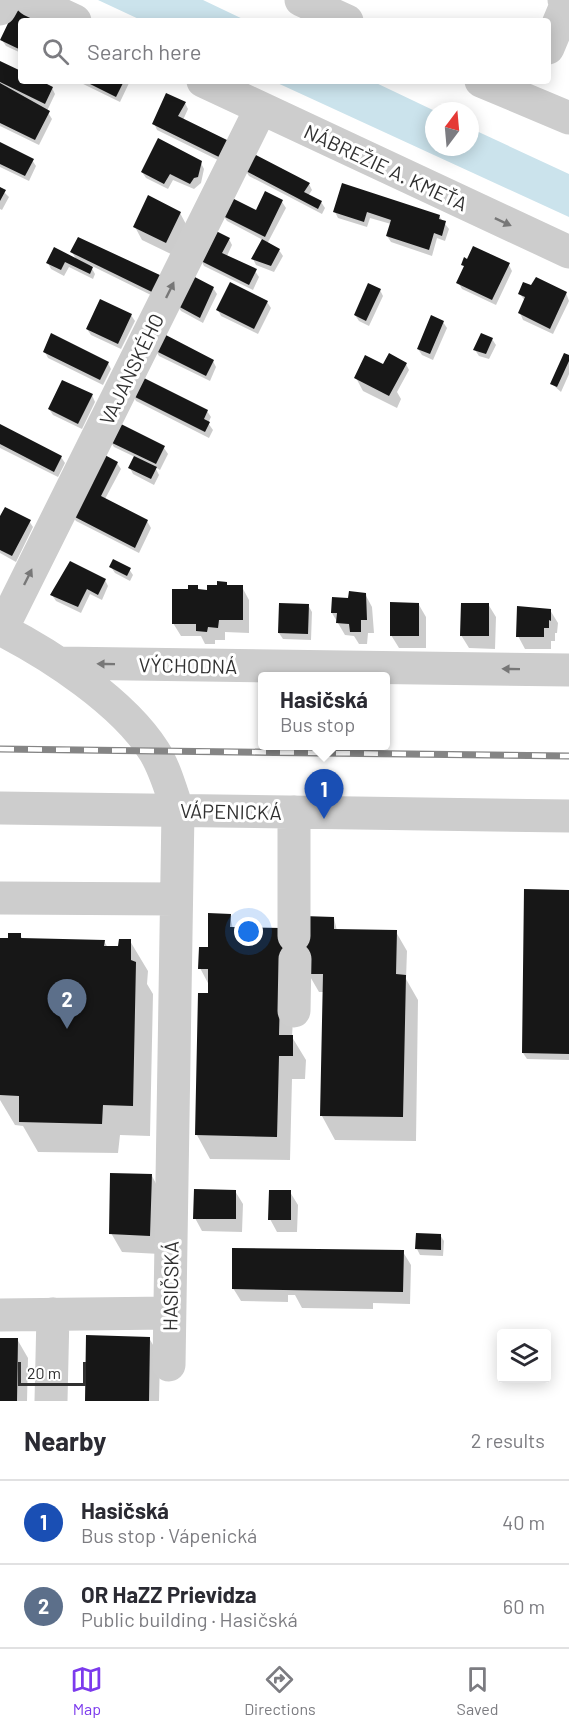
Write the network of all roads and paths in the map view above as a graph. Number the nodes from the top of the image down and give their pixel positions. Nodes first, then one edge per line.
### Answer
1 (4, 0) edge
2 (31, 0) edge
3 (301, 0) edge
4 (566, 4) edge
5 (0, 9) edge
6 (69, 18) edge
7 (340, 18) edge
8 (551, 41) edge
9 (209, 84) edge
10 (496, 84) edge
11 (530, 91) edge
12 (261, 108) junction
13 (569, 118) edge
14 (569, 252) edge
15 (1, 629) edge
16 (59, 663) junction
17 (569, 670) edge
18 (0, 808) edge
19 (178, 811) junction
20 (294, 812) junction
21 (569, 816) edge
22 (0, 897) edge
23 (176, 899) junction
24 (294, 1011) dead end
25 (169, 1313) junction
26 (53, 1314) junction
27 (0, 1315) edge
28 (169, 1365) dead end
29 (51, 1401) edge

1 - 5 street
2 - 6 street
3 - 7 street
4 - 8 street
9 - 12 street, NÁBREŽIE A. KMEŤA
10 - 11 street
11 - 13 street
12 -> 14 street, NÁBREŽIE A. KMEŤA
15 -> 12 street, VAJANSKÉHO
15 - 16 street
17 -> 16 street, VÝCHODNÁ
16 - 19 street
18 - 19 street, VÁPENICKÁ
19 - 20 street, VÁPENICKÁ
19 - 23 street, HASIČSKÁ
20 - 21 street, VÁPENICKÁ
20 - 24 street
22 - 23 street
23 - 25 street, HASIČSKÁ
25 - 26 street
25 - 28 street, HASIČSKÁ
26 - 27 street
26 - 29 street

